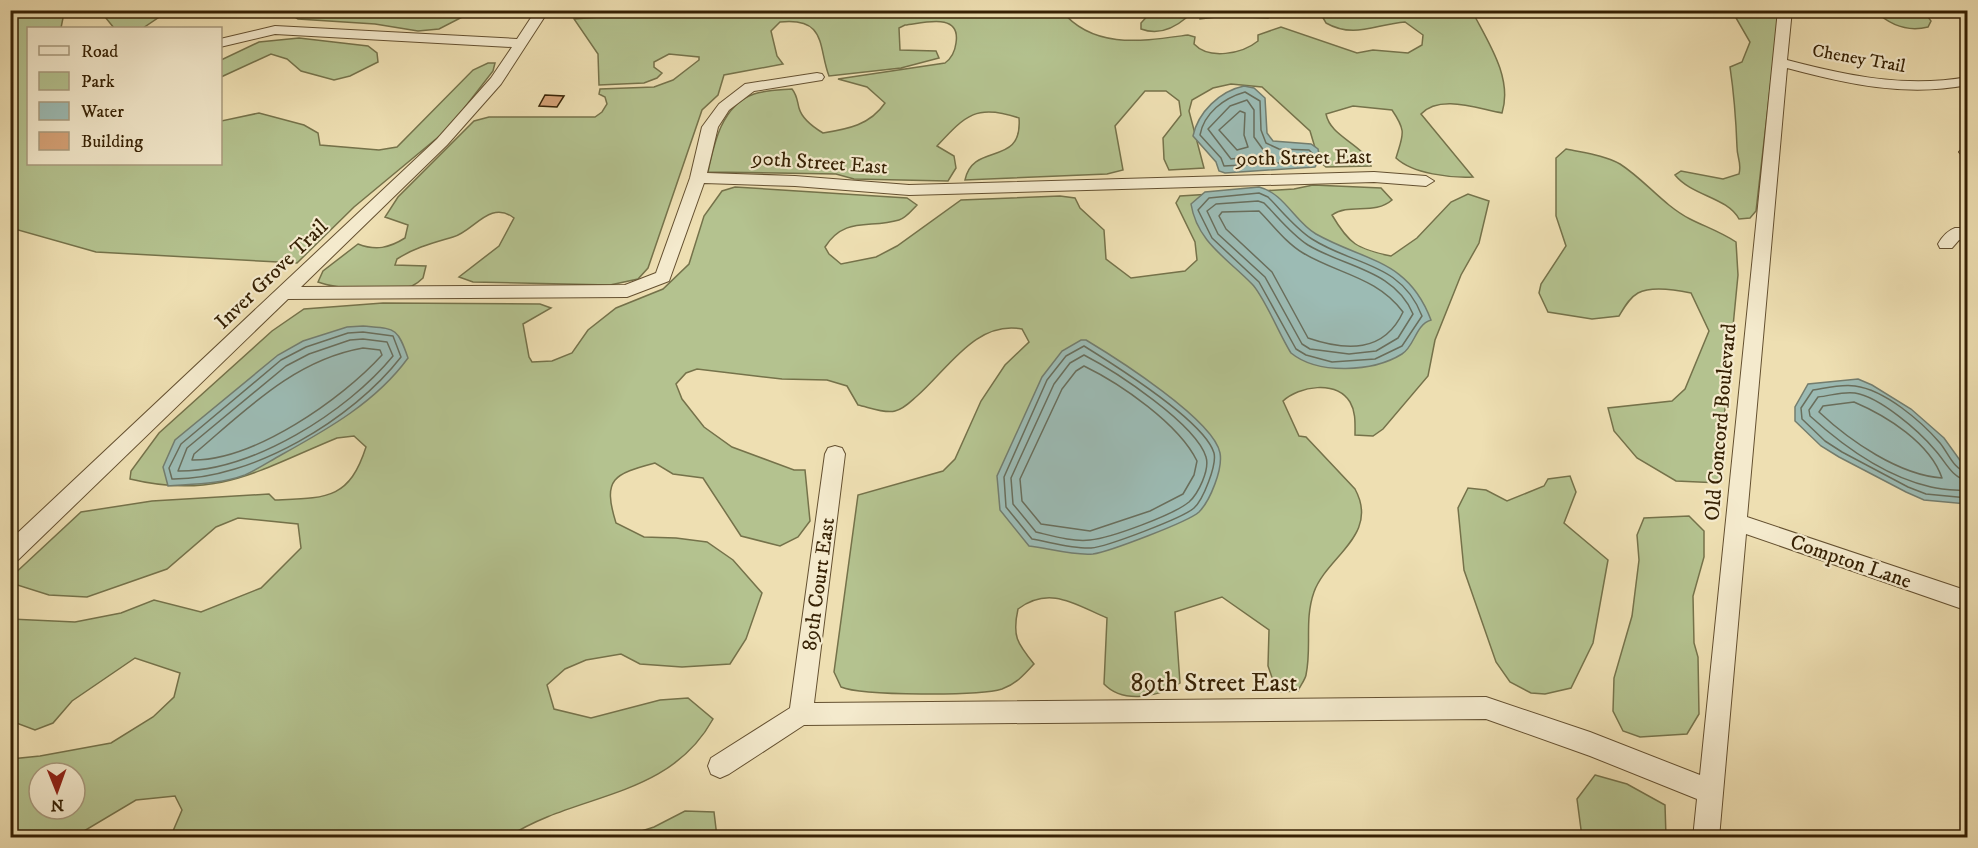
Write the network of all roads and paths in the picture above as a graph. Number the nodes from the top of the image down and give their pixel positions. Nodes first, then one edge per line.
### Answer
1 (543, 10) edge
2 (1785, 10) edge
3 (222, 43) edge
4 (521, 43) junction
5 (1779, 62) junction
6 (817, 77) dead end
7 (1963, 86) edge
8 (698, 178) junction
9 (1426, 180) dead end
10 (1968, 234) edge
11 (1946, 243) dead end
12 (284, 293) junction
13 (835, 454) dead end
14 (1735, 522) junction
15 (10, 554) edge
16 (1968, 601) edge
17 (801, 714) junction
18 (720, 766) dead end
19 (1709, 791) junction
20 (1707, 837) edge

1 - 4 street, Inver Grove Trail
2 - 5 street, Old Concord Boulevard
3 - 4 street
4 - 12 street, Inver Grove Trail
5 - 7 street, Cheney Trail
5 - 14 street, Old Concord Boulevard
6 - 8 street
8 - 9 street, 90th Street East
8 - 12 street
10 - 11 street
12 - 15 street, Inver Grove Trail
13 - 17 street, 89th Court East
14 - 16 street, Compton Lane
14 - 19 street, Old Concord Boulevard
17 - 18 street
17 - 19 street, 89th Street East
19 - 20 street, Old Concord Boulevard

